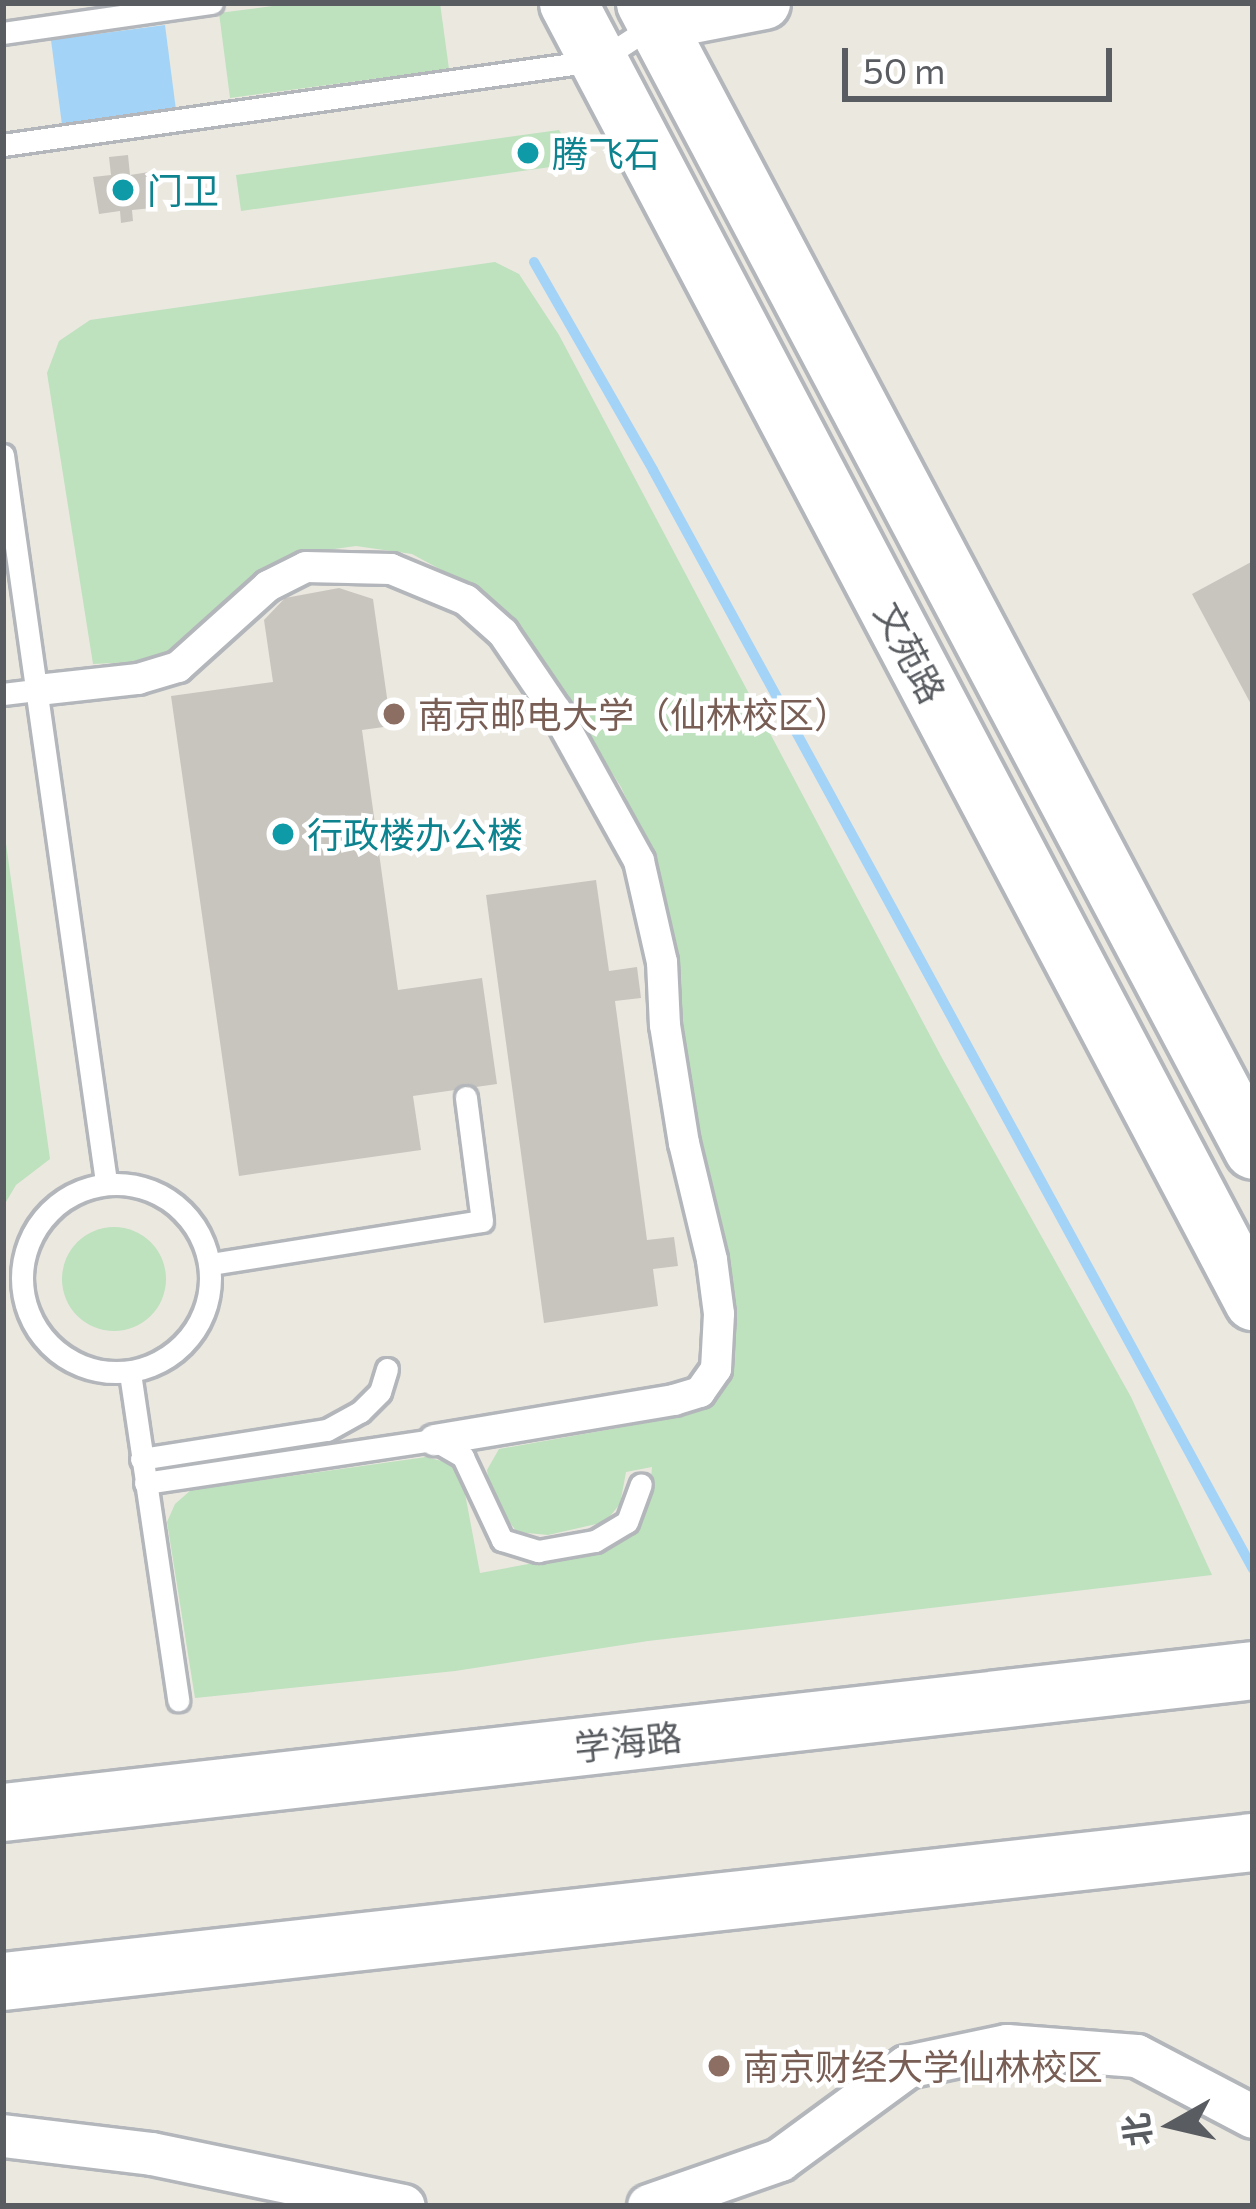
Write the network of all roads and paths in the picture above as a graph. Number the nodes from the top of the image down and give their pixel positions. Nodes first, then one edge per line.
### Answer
1 (212, 3) edge
2 (568, 3) edge
3 (764, 3) edge
4 (641, 10) edge
5 (3, 34) edge
6 (600, 60) junction
7 (3, 145) edge
8 (3, 454) edge
9 (38, 690) junction
10 (3, 694) edge
11 (466, 1097) dead end
12 (1253, 1150) edge
13 (106, 1181) junction
14 (211, 1264) junction
15 (12, 1298) edge
16 (1253, 1301) edge
17 (387, 1369) dead end
18 (130, 1373) junction
19 (434, 1440) junction
20 (141, 1460) junction
21 (145, 1483) junction
22 (641, 1484) dead end
23 (1253, 1670) edge
24 (178, 1700) dead end
25 (3, 1812) edge
26 (1253, 1842) edge
27 (3, 1982) edge
28 (1253, 2117) edge
29 (3, 2136) edge
30 (404, 2206) edge
31 (649, 2206) edge

1 - 5 lane
2 - 6 main road, 文苑路
3 - 4 street
4 - 6 lane
4 - 12 main road, 文苑路
6 - 7 lane
6 - 16 main road, 文苑路
8 - 9 lane
9 - 10 lane
9 - 13 lane
9 - 19 street
11 - 14 lane
13 - 14 lane
13 - 15 lane
14 - 18 lane
15 - 18 lane
17 - 20 lane
18 - 20 lane
19 - 21 lane
19 - 22 lane
20 - 21 lane
21 - 24 lane
23 - 25 main road, 学海路
26 - 27 main road
28 - 31 street
29 - 30 street

